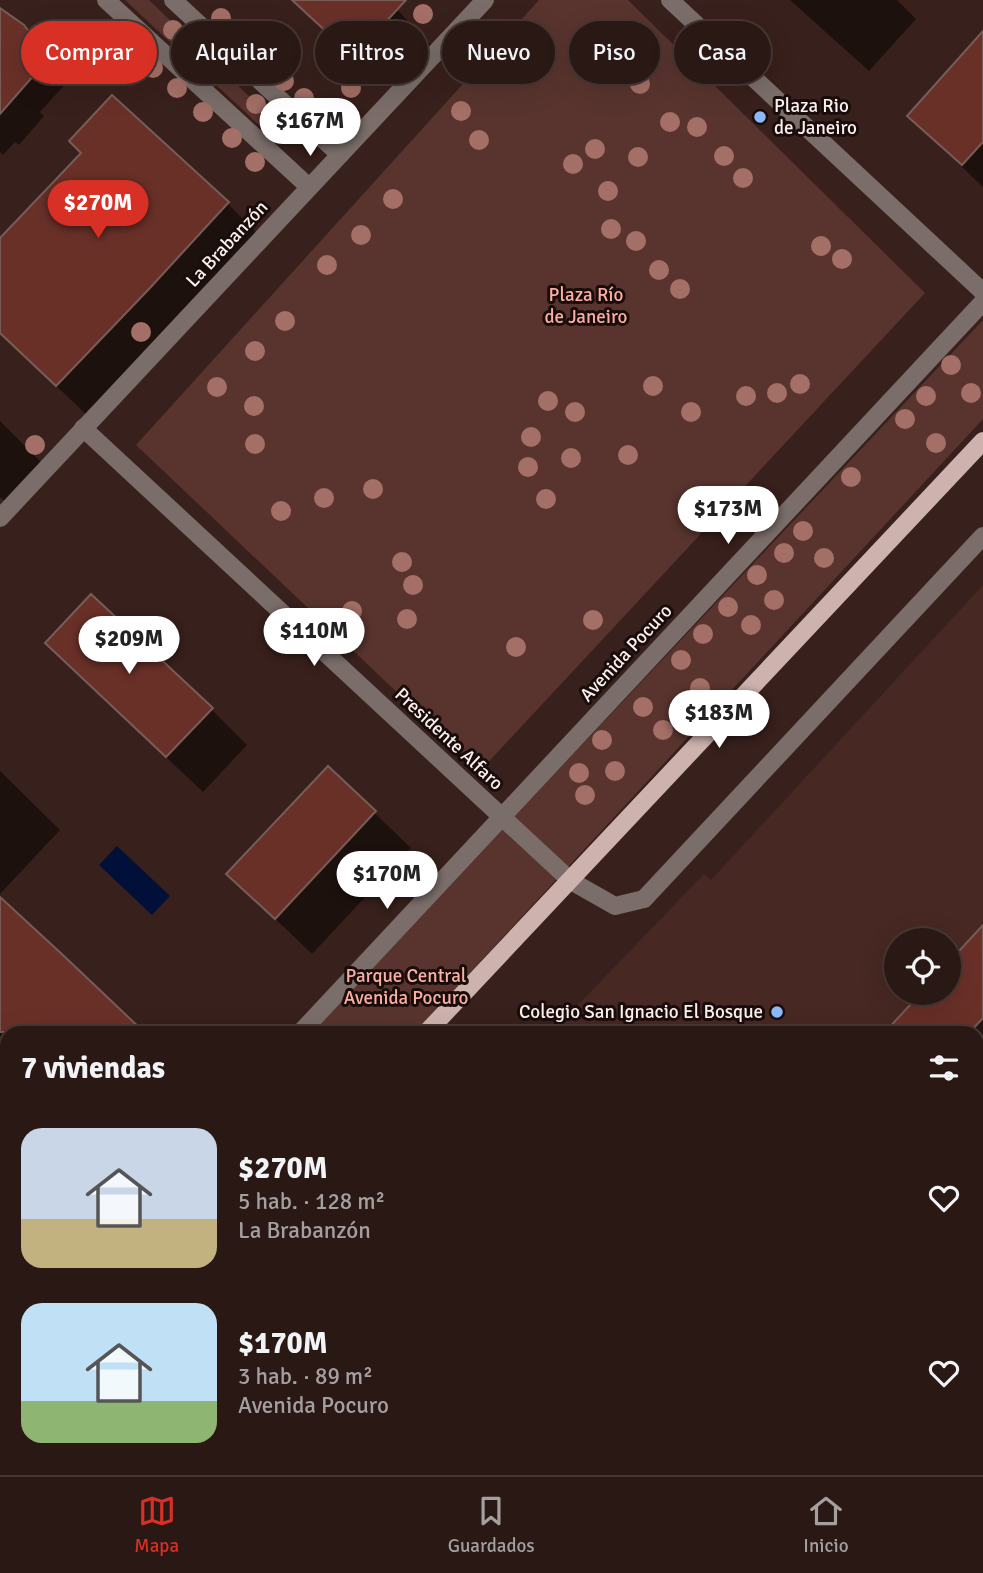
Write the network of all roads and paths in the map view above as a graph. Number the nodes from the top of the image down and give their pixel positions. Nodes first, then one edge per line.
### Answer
1 (106, 0) edge
2 (173, 0) edge
3 (485, 0) edge
4 (670, 0) edge
5 (340, 155) junction
6 (309, 187) junction
7 (983, 292) edge
8 (983, 302) edge
9 (83, 428) junction
10 (983, 441) edge
11 (0, 518) edge
12 (983, 536) edge
13 (501, 816) junction
14 (571, 881) junction
15 (307, 1026) edge
16 (434, 1026) edge

1 - 6 street
2 - 5 street
3 - 5 street, La Brabanzón
4 - 7 street
5 - 6 street, La Brabanzón
6 - 9 street, La Brabanzón
8 - 13 street, Avenida Pocuro
9 - 11 street, La Brabanzón
9 - 13 street, Presidente Alfaro
10 - 14 main road
12 - 14 street, Presidente Alfaro
13 - 14 street, Presidente Alfaro
13 - 15 street, Avenida Pocuro
14 - 16 main road

